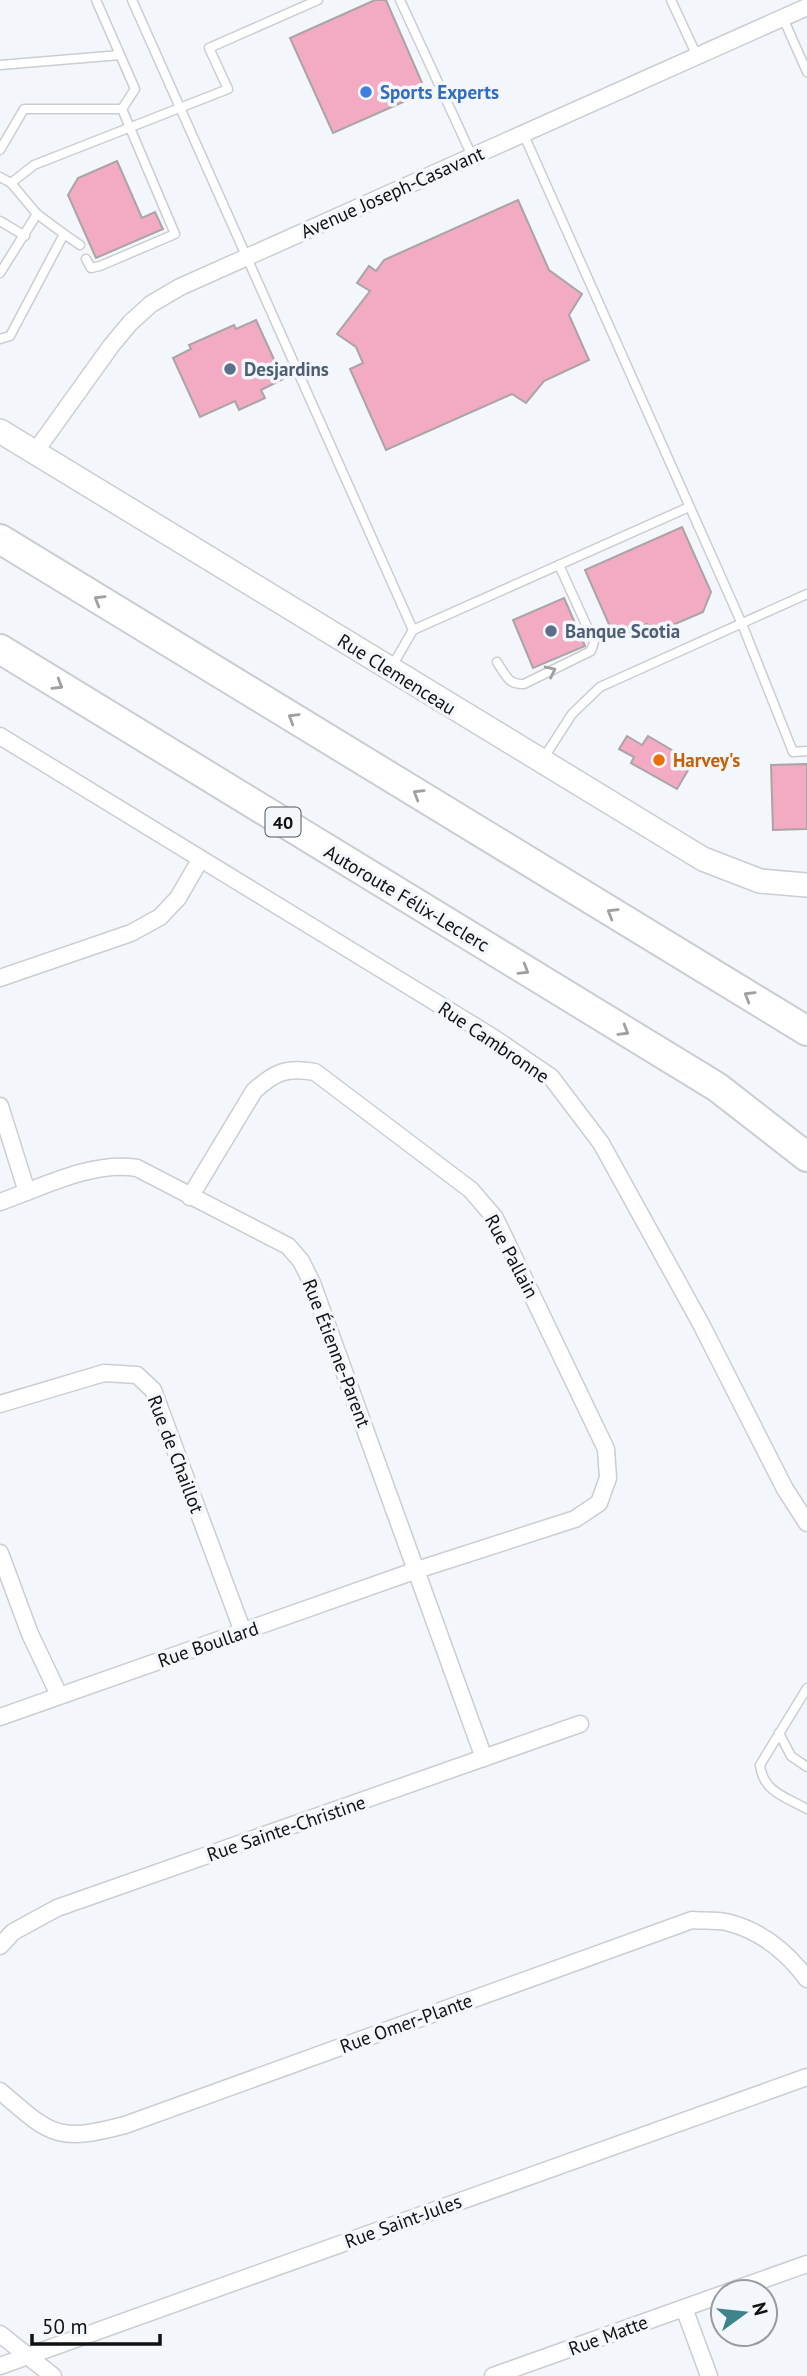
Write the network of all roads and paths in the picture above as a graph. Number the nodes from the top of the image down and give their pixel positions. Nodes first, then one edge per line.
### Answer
1 (96, 0) edge
2 (132, 0) edge
3 (317, 0) edge
4 (400, 0) edge
5 (671, 0) edge
6 (807, 7) edge
7 (783, 18) junction
8 (120, 55) junction
9 (697, 56) junction
10 (0, 65) edge
11 (807, 72) edge
12 (122, 109) junction
13 (180, 109) junction
14 (129, 128) junction
15 (523, 133) junction
16 (0, 150) edge
17 (472, 156) junction
18 (0, 177) edge
19 (11, 183) junction
20 (37, 214) junction
21 (0, 221) edge
22 (64, 234) junction
23 (25, 236) junction
24 (80, 245) dead end
25 (245, 257) junction
26 (86, 259) dead end
27 (3, 261) edge
28 (0, 273) edge
29 (0, 339) edge
30 (0, 431) edge
31 (35, 452) junction
32 (689, 507) junction
33 (0, 539) edge
34 (559, 565) junction
35 (807, 594) edge
36 (741, 624) junction
37 (413, 630) junction
38 (0, 649) edge
39 (497, 662) dead end
40 (390, 670) junction
41 (0, 736) edge
42 (807, 751) edge
43 (541, 762) junction
44 (200, 860) junction
45 (807, 884) edge
46 (0, 978) edge
47 (807, 1031) edge
48 (0, 1106) edge
49 (807, 1157) edge
50 (27, 1192) junction
51 (190, 1197) junction
52 (0, 1202) edge
53 (0, 1404) edge
54 (807, 1523) edge
55 (0, 1553) edge
56 (417, 1570) junction
57 (243, 1632) junction
58 (807, 1688) edge
59 (59, 1695) junction
60 (0, 1717) edge
61 (580, 1724) dead end
62 (779, 1733) junction
63 (484, 1758) junction
64 (807, 1767) edge
65 (807, 1809) edge
66 (0, 1946) edge
67 (807, 1979) edge
68 (807, 2077) edge
69 (0, 2091) edge
70 (807, 2264) edge
71 (768, 2278) edge
72 (709, 2299) edge
73 (684, 2308) junction
74 (0, 2334) edge
75 (27, 2356) junction
76 (0, 2365) edge
77 (52, 2376) edge
78 (493, 2376) edge
79 (709, 2376) edge

1 - 8 lane
2 - 13 lane
3 - 13 lane
4 - 17 lane
5 - 9 lane
6 - 7 street, Avenue Joseph-Casavant
7 - 9 street, Avenue Joseph-Casavant
7 - 11 lane
8 - 10 lane
8 - 12 lane
9 - 15 street, Avenue Joseph-Casavant
12 - 14 lane
12 - 16 lane
13 - 14 lane
13 - 25 lane
14 - 19 lane
14 - 26 lane
15 - 17 street, Avenue Joseph-Casavant
15 - 32 lane
17 - 25 street, Avenue Joseph-Casavant
18 - 19 lane
19 - 20 lane
20 - 22 lane
20 - 23 lane
21 - 23 lane
22 - 24 lane
22 - 29 lane
23 - 27 lane
25 - 31 street, Avenue Joseph-Casavant
25 - 37 lane
27 - 28 lane
30 - 31 street, Rue Clemenceau
31 - 40 street, Rue Clemenceau
32 - 34 lane
32 - 36 lane
47 -> 33 highway
34 - 37 lane
39 -> 34 lane
35 - 36 lane
36 - 42 lane
36 - 43 lane
37 - 40 lane
38 -> 49 highway, Autoroute Félix-Leclerc / 40
40 - 43 street, Rue Clemenceau
41 - 44 street, Rue Cambronne
43 - 45 street, Rue Clemenceau
44 - 46 street
44 - 54 street, Rue Cambronne
48 - 50 street
50 - 51 street, Rue Étienne-Parent
50 - 52 street, Rue Étienne-Parent
51 - 56 street, Rue Étienne-Parent
51 - 56 street, Rue Pallain
53 - 57 street, Rue de Chaillot
55 - 59 street
56 - 57 street, Rue Boullard
56 - 63 street, Rue Étienne-Parent
57 - 59 street, Rue Boullard
58 - 62 lane
59 - 60 street, Rue Boullard
61 - 63 street, Rue Sainte-Christine
62 - 64 lane
62 - 65 lane
63 - 66 street, Rue Sainte-Christine
67 - 69 street, Rue Omer-Plante
68 - 75 street, Rue Saint-Jules
70 - 71 street
72 - 73 street, Rue Matte
73 - 78 street, Rue Matte
73 - 79 street
74 - 75 street
75 - 76 street, Rue Saint-Jules
75 - 77 street

